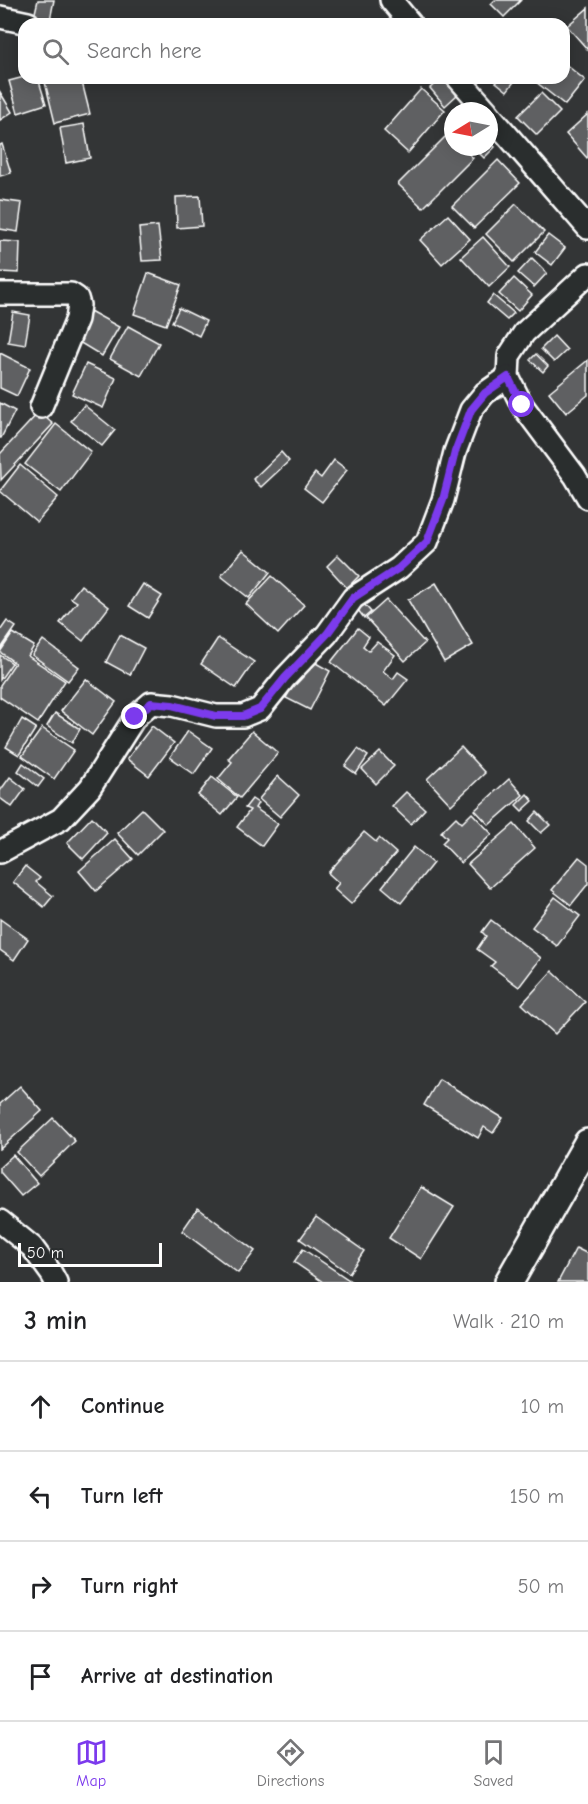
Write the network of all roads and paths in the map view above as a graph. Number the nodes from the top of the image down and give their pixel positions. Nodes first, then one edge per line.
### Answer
1 (392, 0) edge
2 (0, 17) edge
3 (406, 18) edge
4 (18, 21) edge
5 (463, 84) edge
6 (479, 102) edge
7 (498, 124) edge
8 (588, 228) edge
9 (588, 274) edge
10 (0, 294) edge
11 (508, 377) junction
12 (40, 407) dead end
13 (588, 498) edge
14 (0, 852) edge
15 (588, 1143) edge
16 (0, 1221) edge
17 (56, 1282) edge
18 (509, 1282) edge

1 - 3 street
2 - 4 street
5 - 6 street
7 - 8 street
9 - 11 street
10 - 12 street
11 - 13 street
11 - 14 street
15 - 18 street
16 - 17 street

